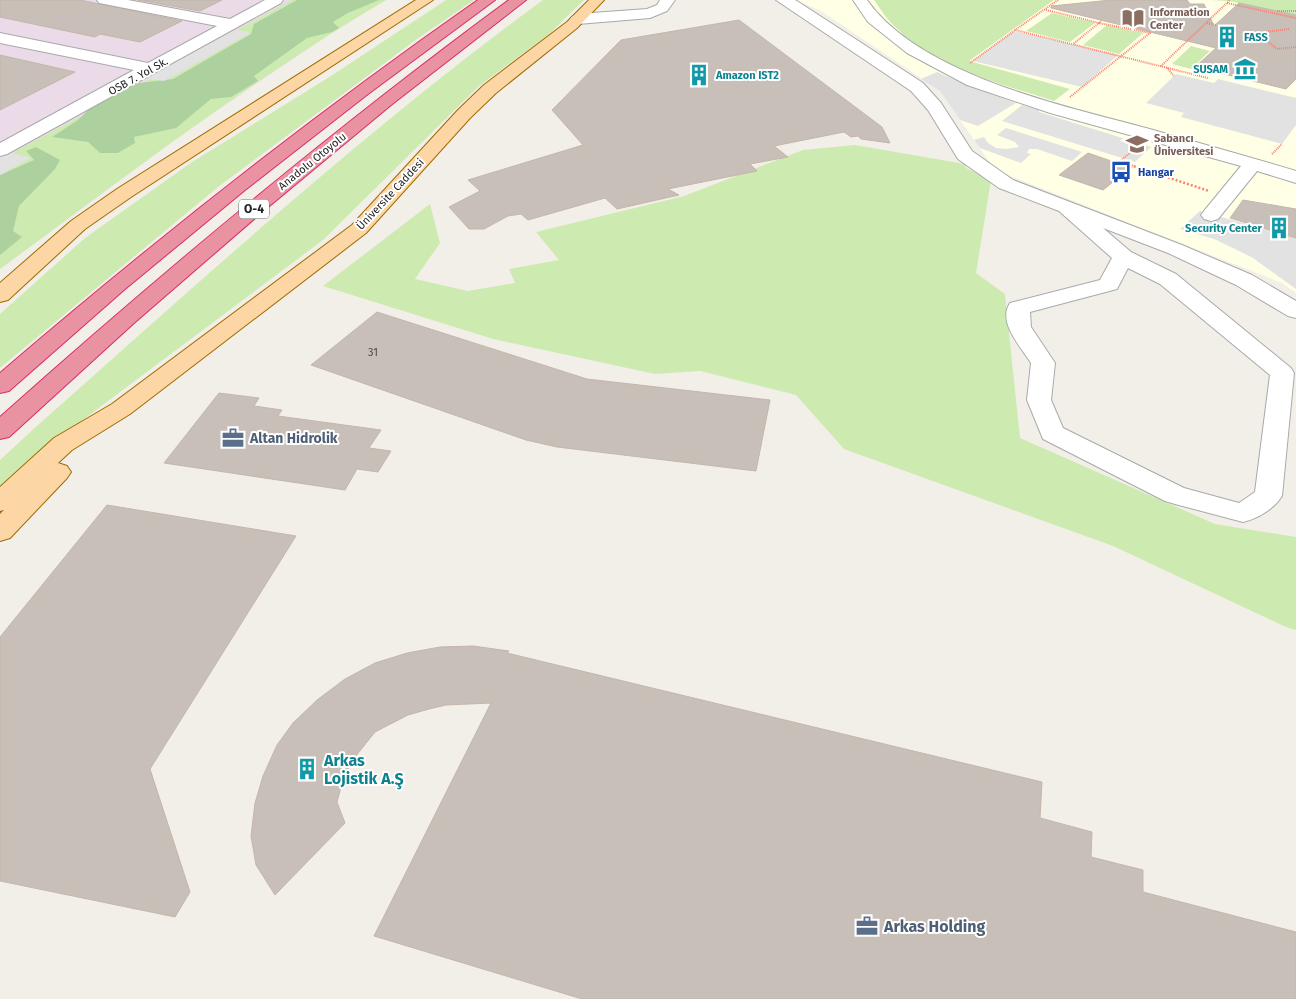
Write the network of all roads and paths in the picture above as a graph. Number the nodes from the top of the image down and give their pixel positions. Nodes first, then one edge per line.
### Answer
1 (104, 0) edge
2 (276, 0) edge
3 (426, 0) edge
4 (488, 0) edge
5 (519, 0) edge
6 (597, 0) edge
7 (668, 0) edge
8 (783, 0) edge
9 (860, 0) edge
10 (1058, 0) edge
11 (1230, 0) edge
12 (1226, 3) junction
13 (1045, 10) junction
14 (1277, 11) dead end
15 (1296, 11) edge
16 (1296, 18) edge
17 (578, 19) junction
18 (1100, 22) junction
19 (1207, 23) junction
20 (232, 24) junction
21 (1216, 25) dead end
22 (1289, 29) dead end
23 (1014, 31) dead end
24 (0, 38) edge
25 (1073, 44) junction
26 (1296, 47) edge
27 (1121, 56) junction
28 (972, 62) dead end
29 (1160, 66) junction
30 (1167, 68) junction
31 (152, 69) junction
32 (1174, 76) dead end
33 (1208, 78) dead end
34 (949, 87) dead end
35 (1012, 95) junction
36 (1056, 109) junction
37 (1142, 144) dead end
38 (0, 150) edge
39 (1253, 164) junction
40 (1296, 177) edge
41 (1226, 196) junction
42 (1066, 207) junction
43 (1211, 215) dead end
44 (78, 225) junction
45 (1123, 257) junction
46 (0, 283) edge
47 (0, 295) edge
48 (1296, 310) edge
49 (0, 386) edge
50 (121, 409) junction
51 (0, 431) edge
52 (1284, 452) edge
53 (0, 502) edge
54 (0, 531) edge

1 - 20 street
2 - 20 street, OSB 7. Yol Sk.
3 - 44 main road
4 - 49 highway, Anadolu Otoyolu / O-4
5 - 51 highway, Anadolu Otoyolu / O-4
6 - 17 main road, Üniversite Caddesi
7 - 17 street
8 - 42 street
9 - 35 street
10 - 13 path
11 - 12 path
12 - 16 path
12 - 19 path
13 - 18 path
13 - 25 path
14 - 15 path
17 - 50 main road, Üniversite Caddesi
18 - 25 path
18 - 27 path
19 - 21 path
19 - 29 path
20 - 31 street, OSB 7. Yol Sk.
22 - 26 path
23 - 28 path
24 - 31 street
25 - 27 path
27 - 29 path
27 - 36 path
29 - 30 path
30 - 32 path
30 - 33 path
31 - 38 street, OSB 7. Yol Sk.
34 - 35 street
35 - 36 street
36 - 39 street
37 - 41 path
39 - 40 street
39 - 41 street
41 - 43 street
42 - 45 street
42 - 48 street
44 - 46 main road
44 - 47 main road
45 - 52 street
45 - 52 street
50 - 53 main road
50 - 54 main road

